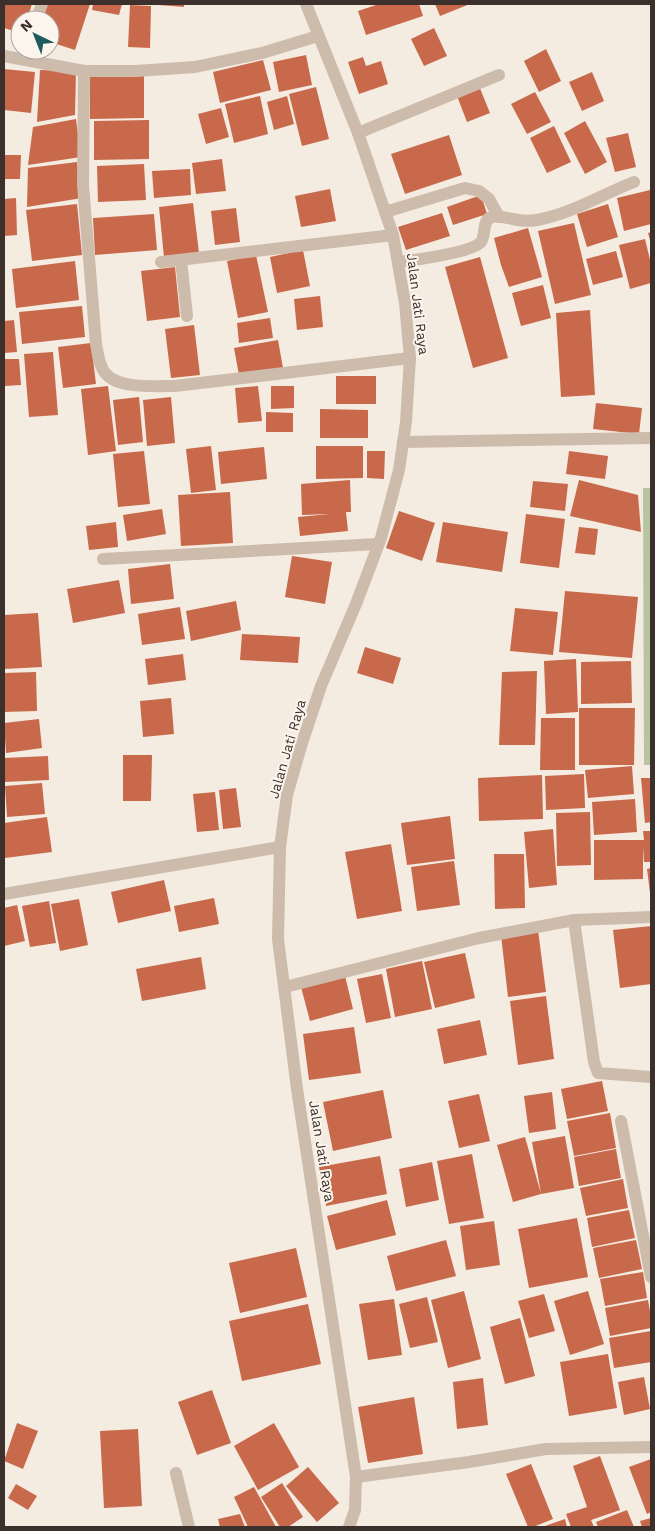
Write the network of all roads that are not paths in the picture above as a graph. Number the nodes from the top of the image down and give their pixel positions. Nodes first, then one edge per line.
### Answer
1 (306, 4) edge
2 (318, 36) junction
3 (43, 60) edge
4 (84, 71) junction
5 (499, 75) dead end
6 (358, 133) junction
7 (634, 182) dead end
8 (386, 212) junction
9 (499, 217) junction
10 (393, 235) junction
11 (181, 260) junction
12 (161, 262) dead end
13 (398, 262) junction
14 (187, 316) dead end
15 (410, 358) junction
16 (651, 438) edge
17 (403, 442) junction
18 (378, 544) junction
19 (103, 559) dead end
20 (280, 847) junction
21 (4, 894) edge
22 (651, 917) edge
23 (574, 920) junction
24 (285, 987) junction
25 (651, 1077) edge
26 (621, 1121) dead end
27 (651, 1277) edge
28 (651, 1447) edge
29 (176, 1473) dead end
30 (356, 1477) junction
31 (189, 1527) edge
32 (349, 1527) edge

1 - 2 street, Jalan Jati Raya
2 - 4 street
2 - 6 street, Jalan Jati Raya
3 - 4 street
4 - 15 street
5 - 6 street
6 - 8 street, Jalan Jati Raya
7 - 9 street
8 - 9 street
8 - 10 street, Jalan Jati Raya
9 - 13 street
10 - 11 street
10 - 13 street, Jalan Jati Raya
11 - 12 street
11 - 14 street
13 - 15 street, Jalan Jati Raya
15 - 17 street, Jalan Jati Raya
16 - 17 street
17 - 18 street, Jalan Jati Raya
18 - 19 street
18 - 20 street, Jalan Jati Raya
20 - 21 street
20 - 24 street, Jalan Jati Raya
22 - 23 street
23 - 24 street
23 - 25 street
24 - 30 street, Jalan Jati Raya
26 - 27 street
28 - 30 street
29 - 31 street
30 - 32 street, Jalan Jati Raya

